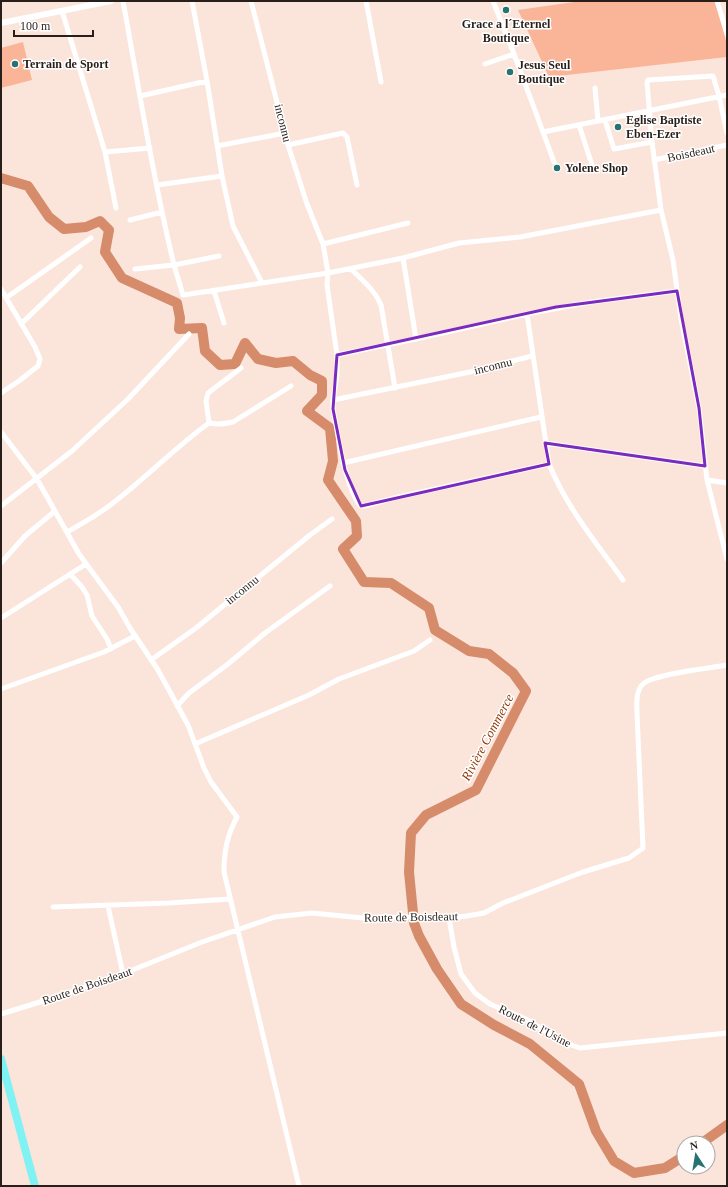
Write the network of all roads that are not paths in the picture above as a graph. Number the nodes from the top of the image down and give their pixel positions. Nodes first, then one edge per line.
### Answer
1 (111, 1) edge
2 (124, 1) edge
3 (192, 1) edge
4 (251, 1) edge
5 (366, 1) edge
6 (493, 1) edge
7 (717, 1) edge
8 (87, 3) edge
9 (62, 11) junction
10 (1, 23) edge
11 (727, 34) edge
12 (514, 54) junction
13 (486, 64) dead end
14 (207, 81) junction
15 (381, 82) dead end
16 (595, 88) dead end
17 (727, 95) edge
18 (140, 96) junction
19 (719, 96) junction
20 (650, 111) junction
21 (605, 120) junction
22 (598, 121) junction
23 (578, 125) junction
24 (543, 132) junction
25 (285, 133) junction
26 (727, 133) edge
27 (652, 142) junction
28 (288, 145) junction
29 (727, 145) edge
30 (217, 146) junction
31 (150, 148) junction
32 (104, 152) junction
33 (654, 160) junction
34 (554, 162) dead end
35 (592, 165) dead end
36 (222, 176) junction
37 (157, 185) junction
38 (357, 185) dead end
39 (116, 208) dead end
40 (661, 210) junction
41 (162, 212) junction
42 (130, 220) dead end
43 (408, 223) dead end
44 (91, 238) dead end
45 (323, 244) junction
46 (219, 256) dead end
47 (403, 258) junction
48 (174, 265) junction
49 (80, 267) dead end
50 (135, 269) dead end
51 (351, 269) junction
52 (328, 273) junction
53 (262, 283) junction
54 (1, 289) edge
55 (214, 291) junction
56 (677, 291) junction
57 (6, 298) junction
58 (527, 314) junction
59 (224, 323) dead end
60 (21, 324) junction
61 (189, 334) dead end
62 (416, 339) junction
63 (388, 345) junction
64 (337, 355) junction
65 (532, 356) junction
66 (241, 368) dead end
67 (291, 386) dead end
68 (395, 388) junction
69 (1, 393) edge
70 (333, 400) junction
71 (541, 417) junction
72 (209, 423) junction
73 (1, 432) edge
74 (545, 443) junction
75 (343, 463) junction
76 (549, 464) junction
77 (705, 466) junction
78 (37, 479) junction
79 (707, 480) junction
80 (727, 482) edge
81 (1, 506) edge
82 (55, 511) junction
83 (332, 519) dead end
84 (67, 532) junction
85 (727, 559) edge
86 (1, 563) edge
87 (86, 564) junction
88 (70, 574) junction
89 (622, 580) dead end
90 (330, 586) dead end
91 (1, 618) edge
92 (135, 636) junction
93 (430, 640) dead end
94 (111, 649) junction
95 (151, 660) junction
96 (727, 665) edge
97 (1, 689) edge
98 (177, 706) junction
99 (195, 744) junction
100 (230, 899) junction
101 (108, 906) junction
102 (53, 907) dead end
103 (449, 918) junction
104 (237, 930) junction
105 (123, 974) junction
106 (1, 1014) edge
107 (727, 1033) edge
108 (1, 1059) edge
109 (35, 1186) edge
110 (299, 1186) edge

1 - 8 street
2 - 18 street
3 - 14 street
4 - 25 street, inconnu
5 - 15 street
6 - 12 street
7 - 11 street
8 - 9 street
9 - 10 street
9 - 32 street
12 - 13 street
12 - 24 street
14 - 18 street
14 - 30 street
16 - 22 street
17 - 19 street
18 - 31 street
19 - 20 street
19 - 20 street
19 - 26 street
20 - 21 street
20 - 27 street
21 - 22 street
21 - 27 street, Boisdeaut
22 - 23 street
23 - 24 street
23 - 35 street
24 - 34 street
25 - 28 street, inconnu
25 - 30 street
27 - 33 street
28 - 38 street
28 - 45 street, inconnu
29 - 33 street, Boisdeaut
30 - 36 street
31 - 32 street
31 - 37 street
32 - 39 street
33 - 40 street
36 - 37 street
36 - 53 street
37 - 41 street
40 - 47 street
40 - 56 street
41 - 42 street
41 - 48 street
43 - 45 street
44 - 57 street
45 - 52 street, inconnu
46 - 48 street
47 - 51 street
47 - 62 street
48 - 50 street
48 - 55 street
49 - 60 street
51 - 52 street
51 - 63 street
52 - 53 street
52 - 64 street
53 - 55 street
54 - 57 street
55 - 59 street
56 - 58 street
56 - 77 street
57 - 60 street
58 - 62 street
58 - 65 street
60 - 69 street
61 - 78 street
62 - 63 street
63 - 64 street
63 - 68 street
64 - 70 street
65 - 68 street, inconnu
65 - 71 street
66 - 72 street
67 - 72 street
68 - 70 street, inconnu
70 - 75 street
71 - 74 street
71 - 75 street
72 - 84 street
73 - 78 street
74 - 76 street
74 - 77 street
75 - 76 street
76 - 89 street
77 - 79 street
78 - 81 street
78 - 82 street
79 - 80 street
79 - 85 street
82 - 84 street
82 - 86 street
83 - 95 street, inconnu
84 - 87 street
87 - 88 street
87 - 92 street
88 - 91 street
88 - 94 street
90 - 98 street
92 - 94 street
92 - 95 street
93 - 99 street
94 - 97 street
95 - 98 street
96 - 103 street, Route de Boisdeaut
98 - 99 street
99 - 100 street
100 - 101 street
100 - 104 street
101 - 102 street
101 - 105 street
103 - 104 street, Route de Boisdeaut
103 - 107 street, Route de l'Usine
104 - 105 street, Route de Boisdeaut
104 - 110 street
105 - 106 street, Route de Boisdeaut
108 - 109 main road

